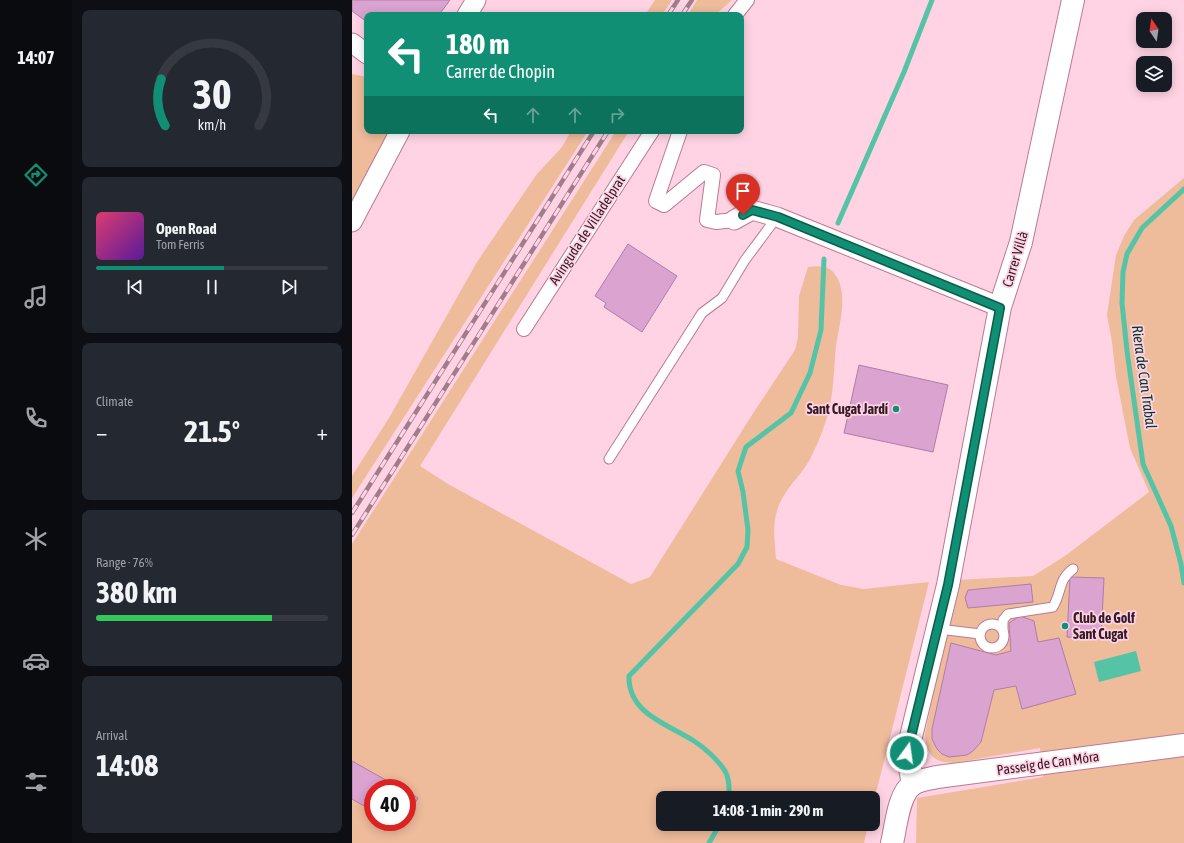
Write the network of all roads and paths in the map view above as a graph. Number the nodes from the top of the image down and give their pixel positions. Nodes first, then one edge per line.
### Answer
1 (476, 0) edge
2 (747, 0) edge
3 (1073, 0) edge
4 (469, 12) edge
5 (737, 12) edge
6 (352, 43) edge
7 (364, 52) edge
8 (398, 134) edge
9 (650, 134) edge
10 (679, 134) edge
11 (778, 217) junction
12 (734, 220) joint
13 (352, 222) edge
14 (1000, 308) junction
15 (524, 329) dead end
16 (609, 459) dead end
17 (1073, 569) dead end
18 (939, 629) junction
19 (1003, 630) junction
20 (980, 634) junction
21 (1184, 745) edge
22 (913, 784) junction
23 (899, 812) junction
24 (892, 843) edge
25 (902, 843) edge

1 - 4 street
2 - 5 street
3 - 14 street, Carrer Villà
6 - 7 street
8 - 13 street
9 - 15 street, Avinguda de Villadelprat
10 - 12 street
11 - 12 street
11 - 14 street
11 - 16 lane
14 - 18 street, Carrer Villà
17 - 19 lane
18 - 20 lane
18 - 22 street, Carrer Villà
19 - 20 lane
19 - 20 lane
21 - 22 street, Passeig de Can Móra
22 - 23 street
23 - 24 street
23 - 25 street

